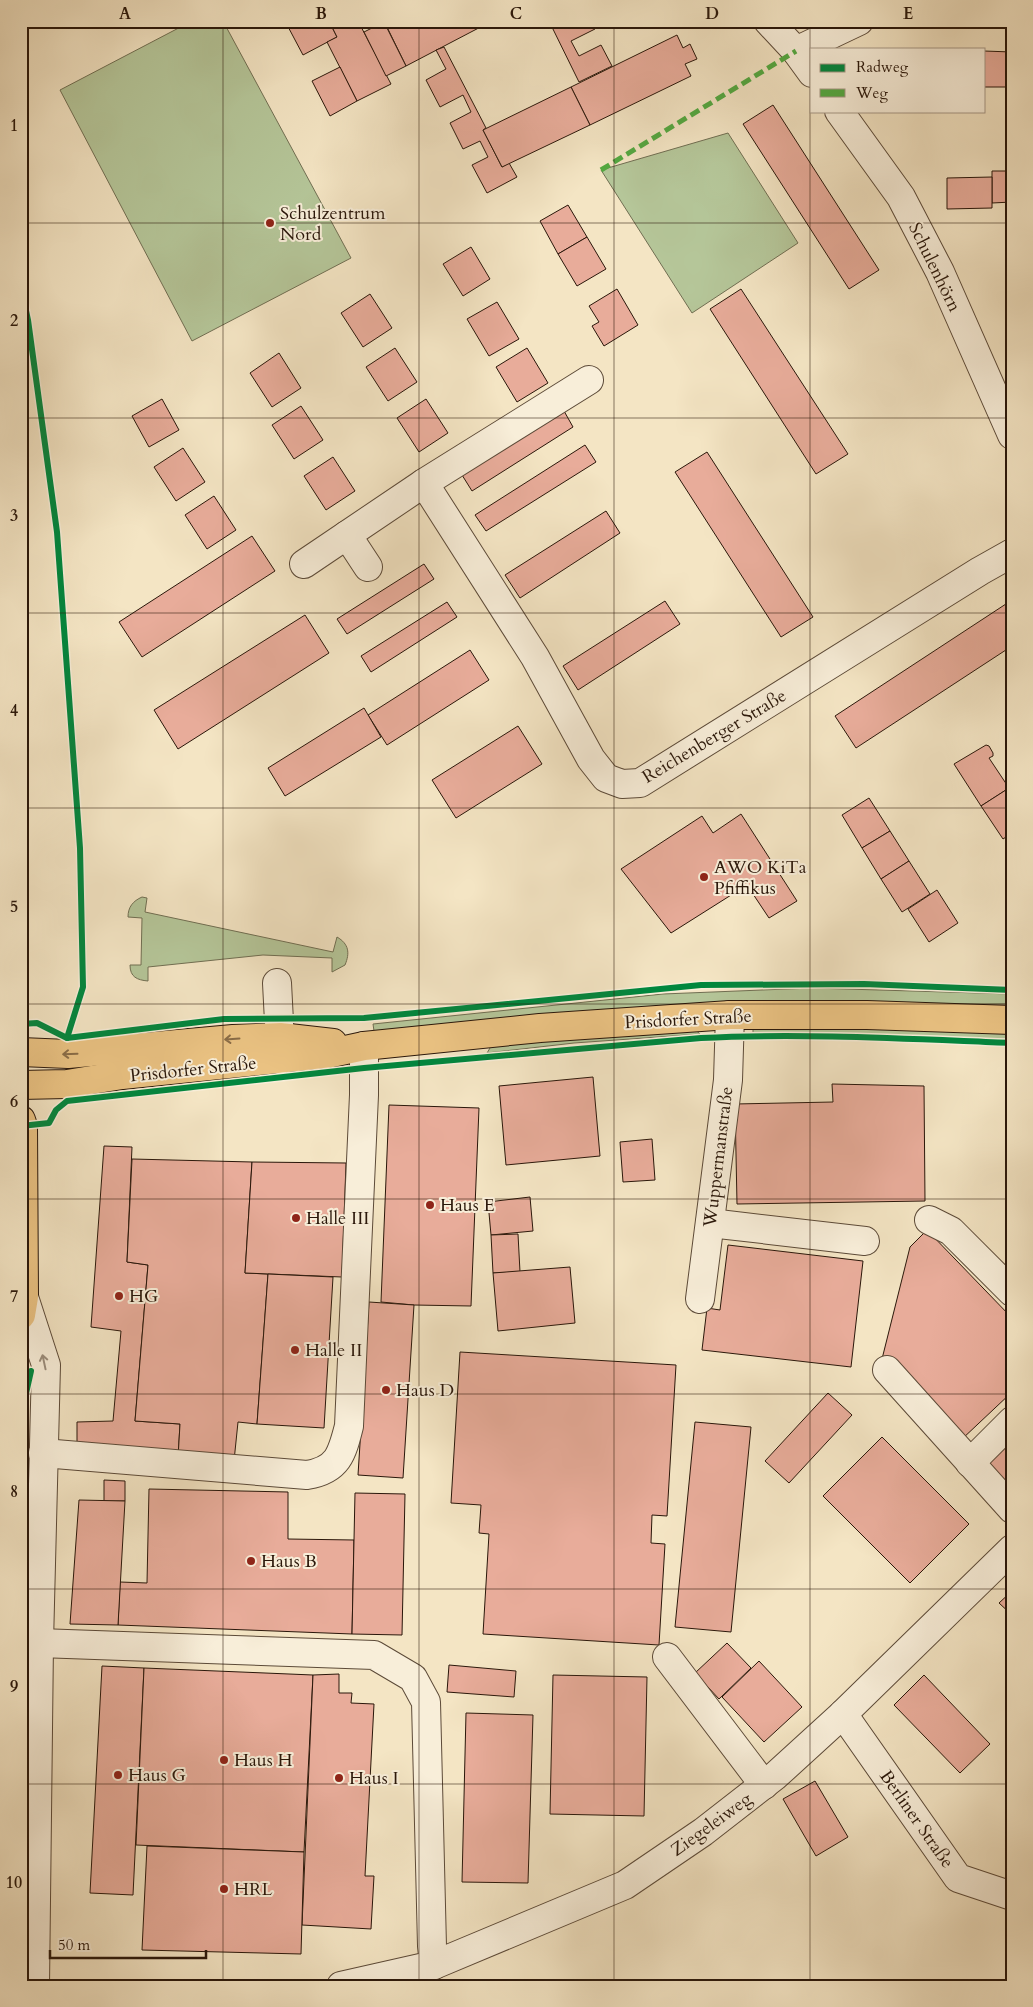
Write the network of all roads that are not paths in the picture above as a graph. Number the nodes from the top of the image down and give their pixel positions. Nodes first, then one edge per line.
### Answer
1 (768, 21) edge
2 (859, 21) edge
3 (796, 50) junction
4 (810, 70) edge
5 (840, 112) edge
6 (589, 380) dead end
7 (1012, 434) edge
8 (424, 483) junction
9 (347, 535) junction
10 (1012, 553) edge
11 (304, 564) dead end
12 (368, 567) dead end
13 (277, 983) dead end
14 (730, 1015) junction
15 (1012, 1020) edge
16 (364, 1046) junction
17 (281, 1049) junction
18 (21, 1052) edge
19 (21, 1084) edge
20 (21, 1120) edge
21 (929, 1220) dead end
22 (710, 1224) junction
23 (866, 1240) dead end
24 (1012, 1292) edge
25 (700, 1298) dead end
26 (23, 1306) edge
27 (887, 1370) dead end
28 (1012, 1421) edge
29 (43, 1453) junction
30 (970, 1463) junction
31 (1012, 1509) edge
32 (1012, 1549) edge
33 (39, 1643) junction
34 (667, 1657) dead end
35 (843, 1714) junction
36 (764, 1785) junction
37 (1012, 1896) edge
38 (434, 1965) junction
39 (35, 1986) edge
40 (341, 1986) edge

1 - 3 street
2 - 3 street
3 - 4 street
5 - 7 street, Schulenhörn
6 - 8 street
8 - 9 street
8 - 10 street, Reichenberger Straße
9 - 11 street
9 - 12 street
13 - 17 street
14 - 15 main road, Prisdorfer Straße
14 - 16 main road, Prisdorfer Straße
14 - 22 street, Wuppermanstraße
16 - 17 main road, Prisdorfer Straße
16 - 29 street
17 -> 18 main road, Prisdorfer Straße
17 - 19 main road, Prisdorfer Straße
20 - 26 main road
21 - 24 street
22 - 23 street
22 - 25 street, Wuppermanstraße
29 -> 26 street
27 - 30 street
28 - 30 street
29 - 33 street
30 - 31 street
32 - 35 street, Ziegeleiweg
33 - 38 street
33 - 39 street
34 - 36 street
35 - 36 street, Ziegeleiweg
35 - 37 street, Berliner Straße
36 - 38 street, Ziegeleiweg
38 - 40 street, Ziegeleiweg

